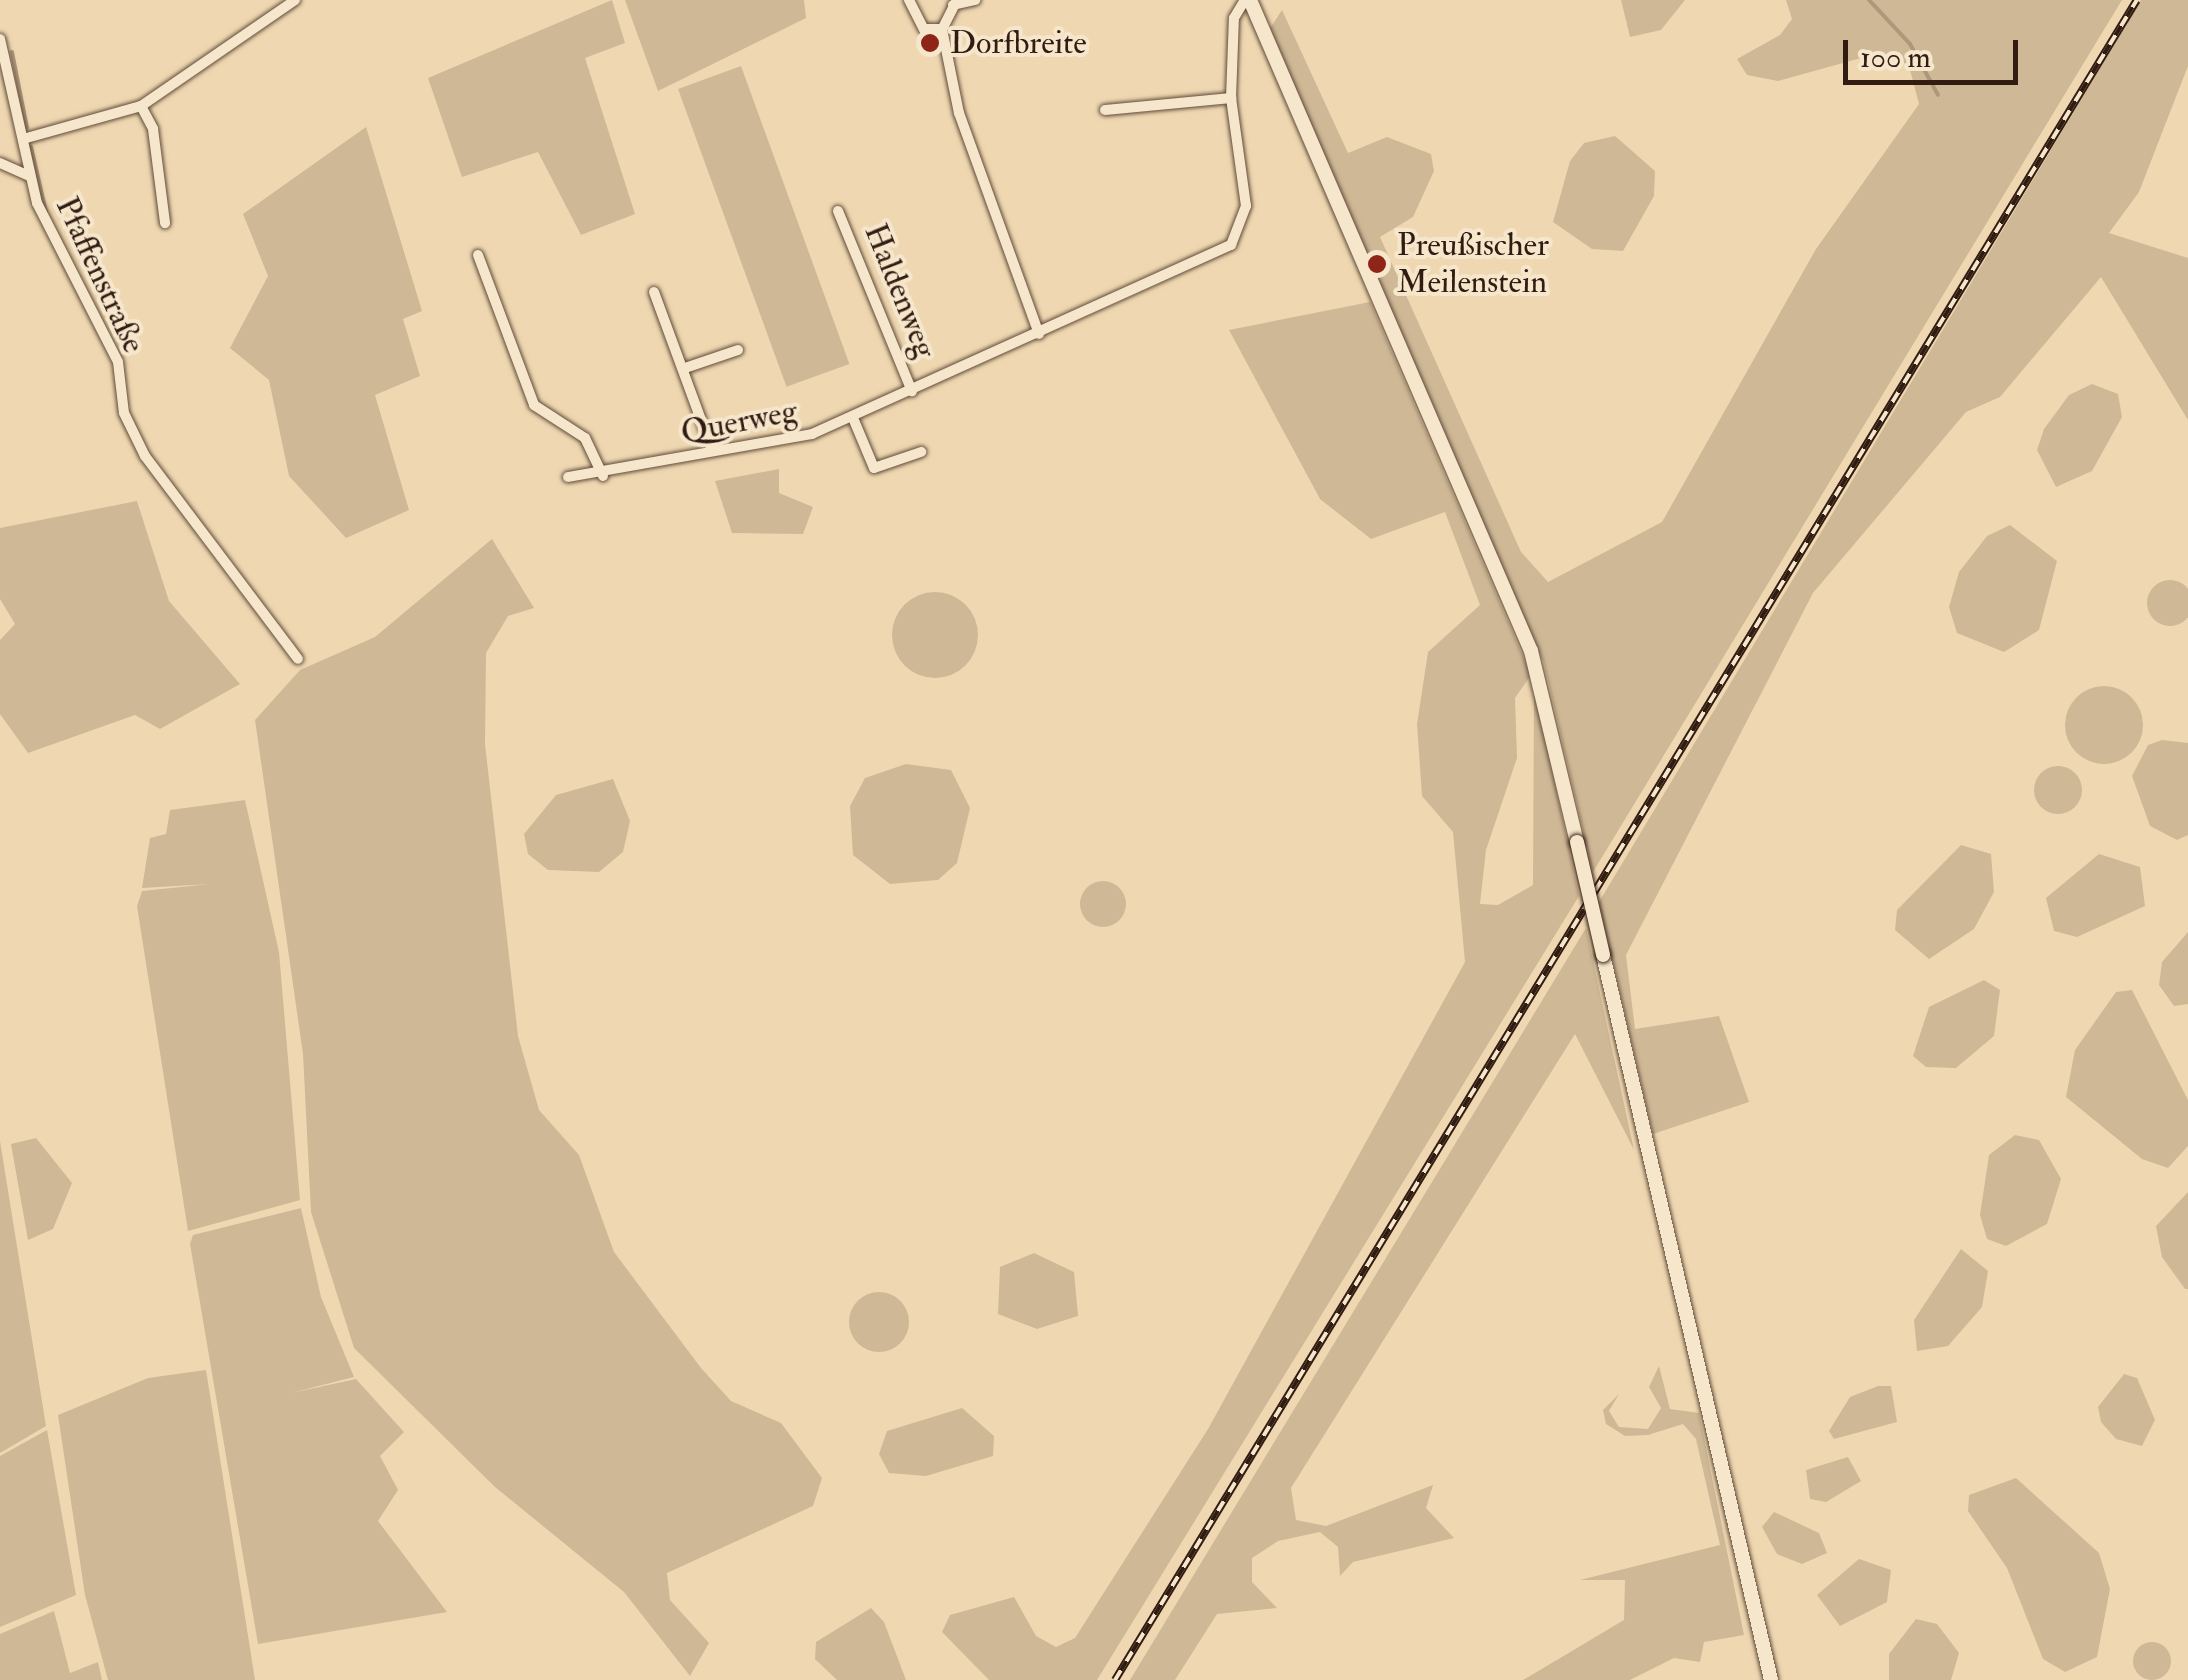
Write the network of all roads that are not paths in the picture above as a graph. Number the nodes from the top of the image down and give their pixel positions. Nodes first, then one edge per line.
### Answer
1 (295, 0) edge
2 (909, 0) edge
3 (975, 0) edge
4 (1247, 0) edge
5 (955, 2) edge
6 (942, 29) junction
7 (0, 39) edge
8 (1231, 98) junction
9 (141, 106) junction
10 (1105, 110) dead end
11 (24, 139) junction
12 (0, 164) edge
13 (29, 176) junction
14 (838, 212) dead end
15 (164, 223) dead end
16 (478, 256) dead end
17 (654, 292) dead end
18 (1039, 334) junction
19 (738, 350) dead end
20 (685, 368) junction
21 (912, 390) junction
22 (853, 418) junction
23 (712, 450) junction
24 (921, 452) dead end
25 (603, 476) junction
26 (568, 477) dead end
27 (298, 659) dead end
28 (1772, 1680) edge

1 - 9 street
2 - 6 street
3 - 5 street
4 - 8 street
4 - 28 main road, bridge
5 - 6 street
6 - 18 street
7 - 11 street, Pfaffenstraße
8 - 10 street
8 - 18 street
9 - 11 street
9 - 15 street
11 - 13 street, Pfaffenstraße
12 - 13 street
13 - 27 street, Pfaffenstraße
14 - 21 street, Haldenweg
16 - 25 street
17 - 20 street
18 - 21 street
19 - 20 street
20 - 23 street
21 - 22 street, Querweg
22 - 23 street, Querweg
22 - 24 street
23 - 25 street, Querweg
25 - 26 street, Querweg

